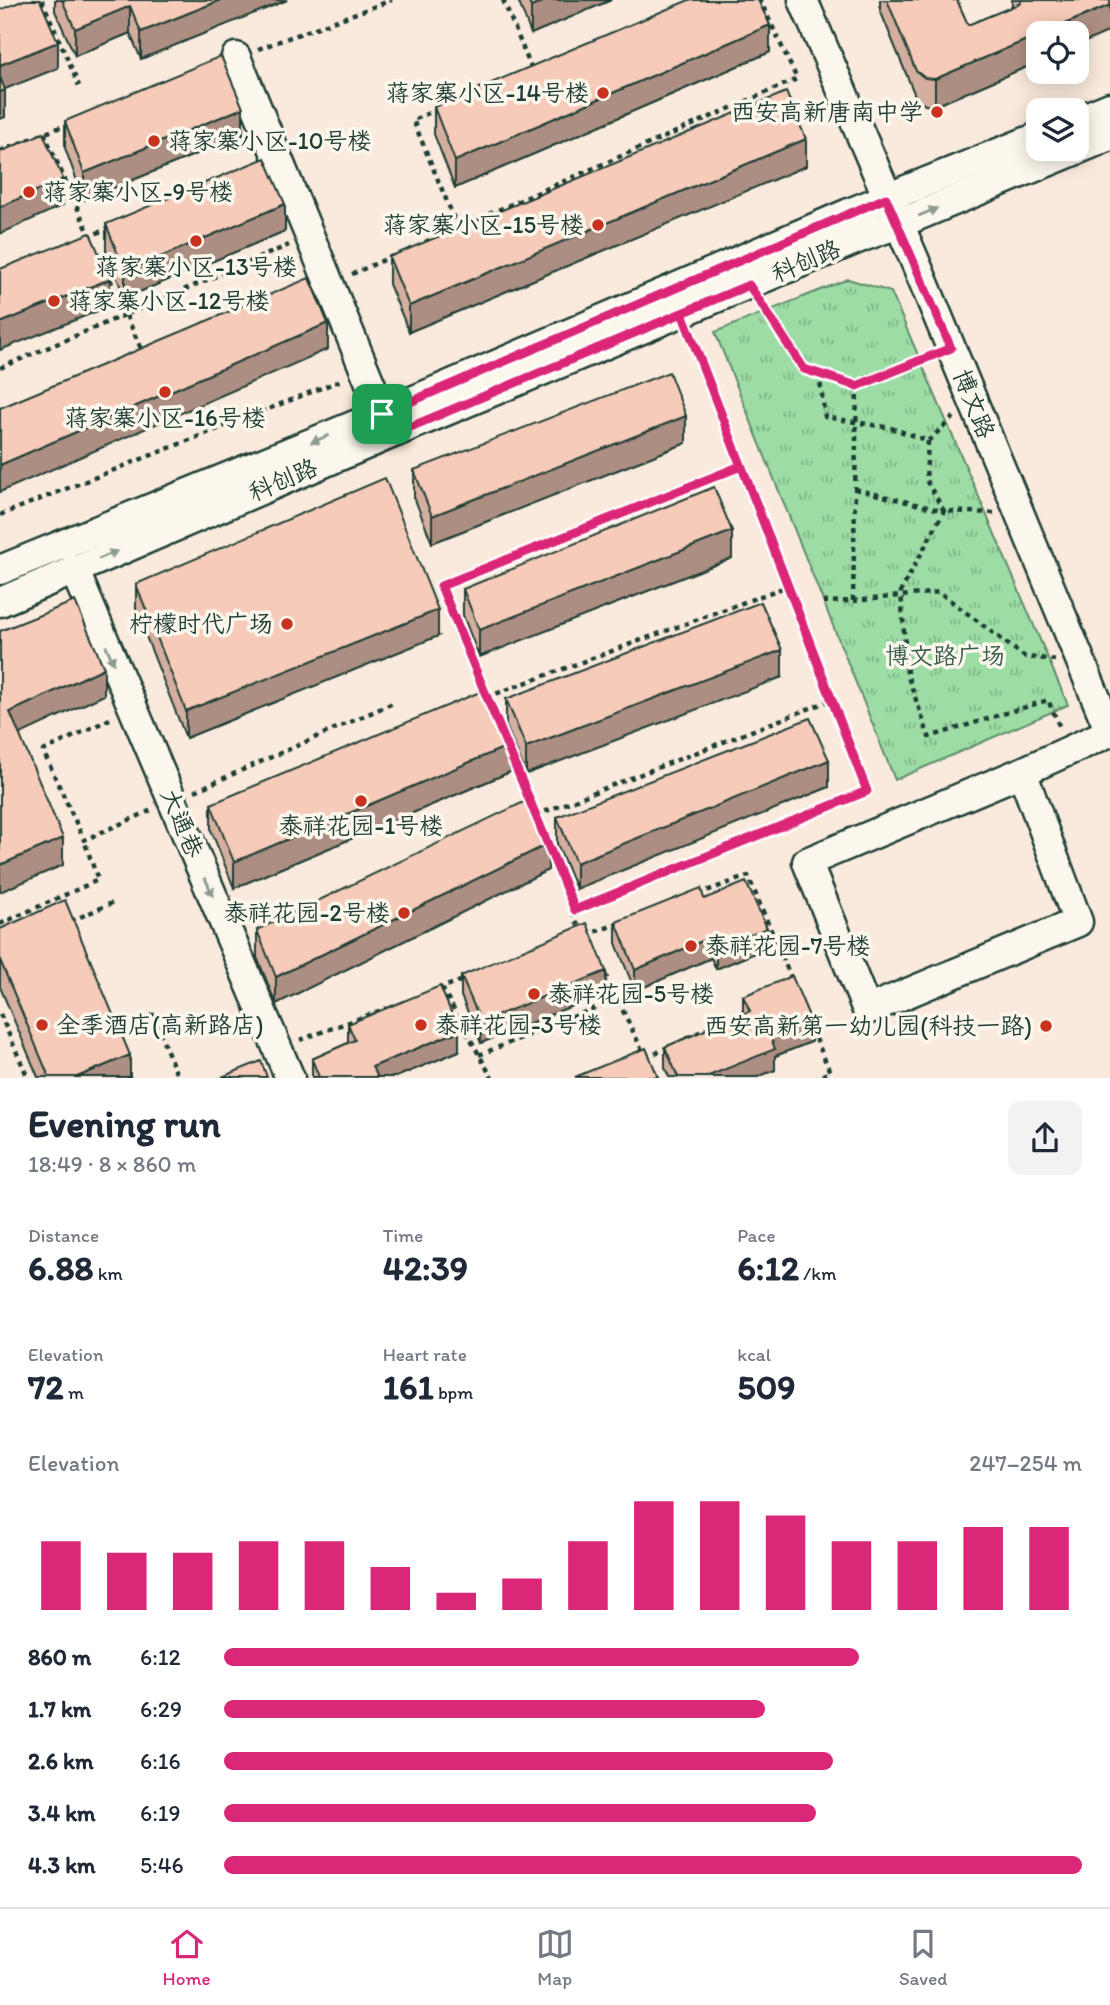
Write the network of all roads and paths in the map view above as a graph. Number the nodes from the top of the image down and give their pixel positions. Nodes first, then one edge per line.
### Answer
1 (42, 0) edge
2 (392, 0) edge
3 (503, 0) edge
4 (760, 0) edge
5 (803, 0) edge
6 (236, 57) joint
7 (520, 75) edge
8 (79, 86) dead end
9 (449, 105) edge
10 (1110, 107) edge
11 (1089, 116) edge
12 (82, 118) edge
13 (44, 133) junction
14 (1110, 136) edge
15 (1026, 142) edge
16 (0, 150) edge
17 (886, 198) junction
18 (898, 224) junction
19 (115, 225) edge
20 (458, 228) junction
21 (90, 235) junction
22 (309, 237) junction
23 (78, 241) edge
24 (423, 243) edge
25 (95, 247) edge
26 (400, 253) edge
27 (100, 258) edge
28 (329, 284) junction
29 (749, 285) junction
30 (682, 313) junction
31 (125, 314) junction
32 (951, 348) junction
33 (147, 363) edge
34 (0, 368) edge
35 (365, 370) junction
36 (819, 374) junction
37 (857, 386) junction
38 (973, 400) junction
39 (856, 422) junction
40 (387, 424) junction
41 (928, 441) junction
42 (741, 466) junction
43 (855, 489) junction
44 (944, 511) junction
45 (1020, 514) junction
46 (0, 516) edge
47 (74, 569) junction
48 (0, 570) edge
49 (788, 586) junction
50 (902, 596) junction
51 (0, 601) edge
52 (853, 601) junction
53 (823, 602) dead end
54 (1082, 663) junction
55 (487, 697) junction
56 (832, 699) junction
57 (492, 709) edge
58 (1110, 732) edge
59 (506, 744) edge
60 (1071, 751) junction
61 (1023, 772) junction
62 (531, 810) edge
63 (536, 815) junction
64 (536, 822) edge
65 (541, 827) edge
66 (84, 840) dead end
67 (697, 895) edge
68 (112, 903) dead end
69 (621, 922) edge
70 (0, 924) edge
71 (62, 924) edge
72 (601, 967) edge
73 (467, 979) edge
74 (795, 987) edge
75 (442, 988) junction
76 (429, 993) edge
77 (617, 999) junction
78 (757, 1005) edge
79 (391, 1007) edge
80 (805, 1011) edge
81 (152, 1013) dead end
82 (0, 1014) edge
83 (683, 1040) edge
84 (289, 1044) dead end
85 (670, 1046) edge
86 (479, 1055) junction
87 (645, 1058) junction
88 (635, 1063) edge
89 (650, 1068) edge
90 (28, 1077) edge
91 (178, 1077) edge
92 (290, 1077) edge
93 (492, 1077) edge
94 (816, 1077) edge

1 - 8 path
2 - 6 path
3 - 7 path
4 - 20 path
5 - 17 street, 博文路
6 - 22 street
9 - 20 path
10 - 11 street
12 - 13 path
13 - 16 path
13 - 21 path
18 -> 14 street, 科创路
15 - 17 street, 科创路
17 - 18 street, 博文路
17 - 40 street, 科创路
18 - 29 street, 科创路
18 - 32 street, 博文路
19 - 21 path
20 - 24 path
21 - 23 path
21 - 25 path
22 - 28 street
22 - 31 path
26 - 28 path
27 - 31 path
28 - 35 street
29 - 30 street, 科创路
29 - 36 path
30 - 40 street, 科创路
30 - 42 path
31 - 33 path
31 - 34 path
32 - 37 path
32 - 38 street, 博文路
35 - 40 street
35 - 46 path
36 - 37 path
36 - 39 path
37 - 39 path
38 - 41 path
38 - 45 street, 博文路
39 - 41 path
39 - 43 path
47 -> 40 street, 科创路
40 -> 48 street, 科创路
41 - 44 path
42 - 49 path
42 - 55 path
43 - 44 path
43 - 52 path
44 - 45 path
44 - 50 path
45 - 54 street, 博文路
47 - 51 street, 科创路
47 -> 92 street, 大通巷
49 - 55 path
49 - 56 path
50 - 52 path
50 - 54 path
50 - 60 path
52 - 53 path
54 - 58 street, 博文路
55 - 57 path
56 - 63 path
56 - 69 path
58 - 60 street
59 - 63 path
60 - 61 street
61 - 61 street
62 - 64 path
63 - 65 path
66 - 70 path
67 - 74 path
68 - 71 path
72 - 77 path
73 - 75 path
75 - 76 path
75 - 86 path
77 - 86 path
77 - 87 path
78 - 83 path
79 - 84 path
80 - 94 path
81 - 91 path
82 - 90 path
85 - 87 path
86 - 93 path
87 - 88 path
87 - 89 path

